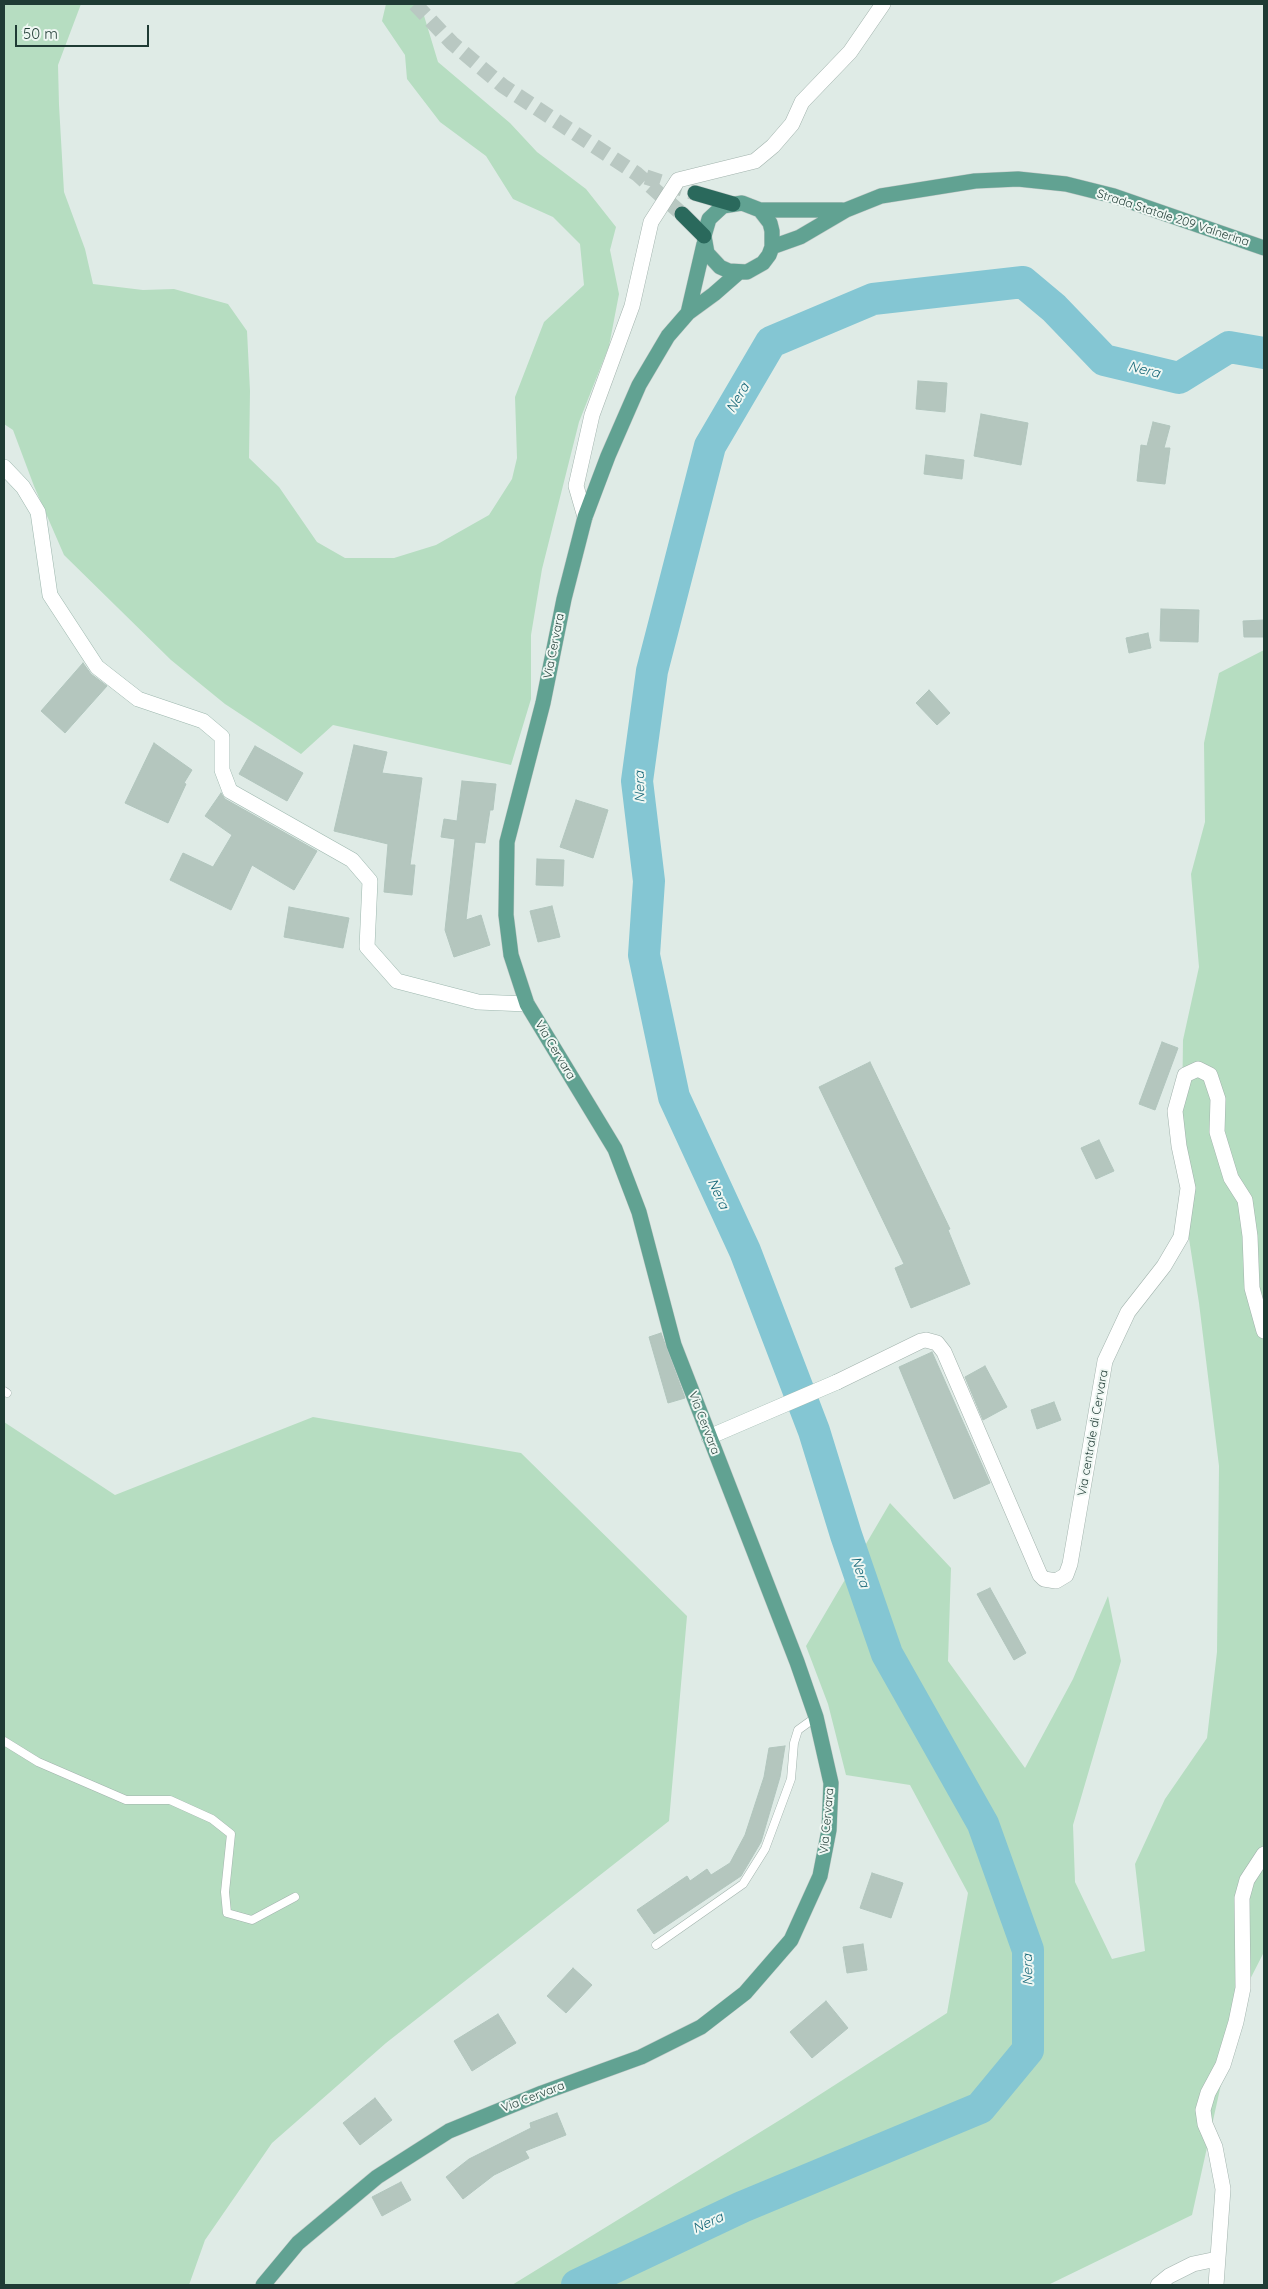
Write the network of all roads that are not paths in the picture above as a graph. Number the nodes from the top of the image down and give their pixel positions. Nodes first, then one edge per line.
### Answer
1 (882, 4) edge
2 (695, 193) tunnel mouth
3 (733, 204) junction
4 (760, 210) junction
5 (846, 210) junction
6 (682, 214) tunnel mouth
7 (704, 240) junction
8 (772, 247) junction
9 (1264, 248) edge
10 (738, 273) junction
11 (688, 312) junction
12 (4, 467) edge
13 (585, 517) junction
14 (527, 1004) junction
15 (1264, 1331) edge
16 (709, 1437) junction
17 (816, 1717) junction
18 (4, 1741) edge
19 (1264, 1854) edge
20 (295, 1897) dead end
21 (656, 1945) dead end
22 (1217, 2259) junction
23 (263, 2285) edge
24 (1158, 2285) edge
25 (1216, 2285) edge

1 - 13 street
2 - 3 highway
3 - 4 main road, Strada Statale 209 Valnerina
3 - 7 main road
4 - 5 main road, Strada Statale 209 Valnerina
4 - 8 main road
5 - 8 main road, Strada Statale 209 Valnerina
5 - 9 main road, Strada Statale 209 Valnerina
6 - 7 highway
7 - 10 main road
7 - 11 main road, Via Cervara
8 - 10 main road
10 - 11 main road, Via Cervara
11 - 13 main road, Via Cervara
12 - 14 street
13 - 14 main road, Via Cervara
14 - 16 main road, Via Cervara
15 - 16 street, Via centrale di Cervara
16 - 17 main road, Via Cervara
17 - 21 lane
17 - 23 main road, Via Cervara
18 - 20 lane
19 - 22 street
22 - 24 street
22 - 25 street

